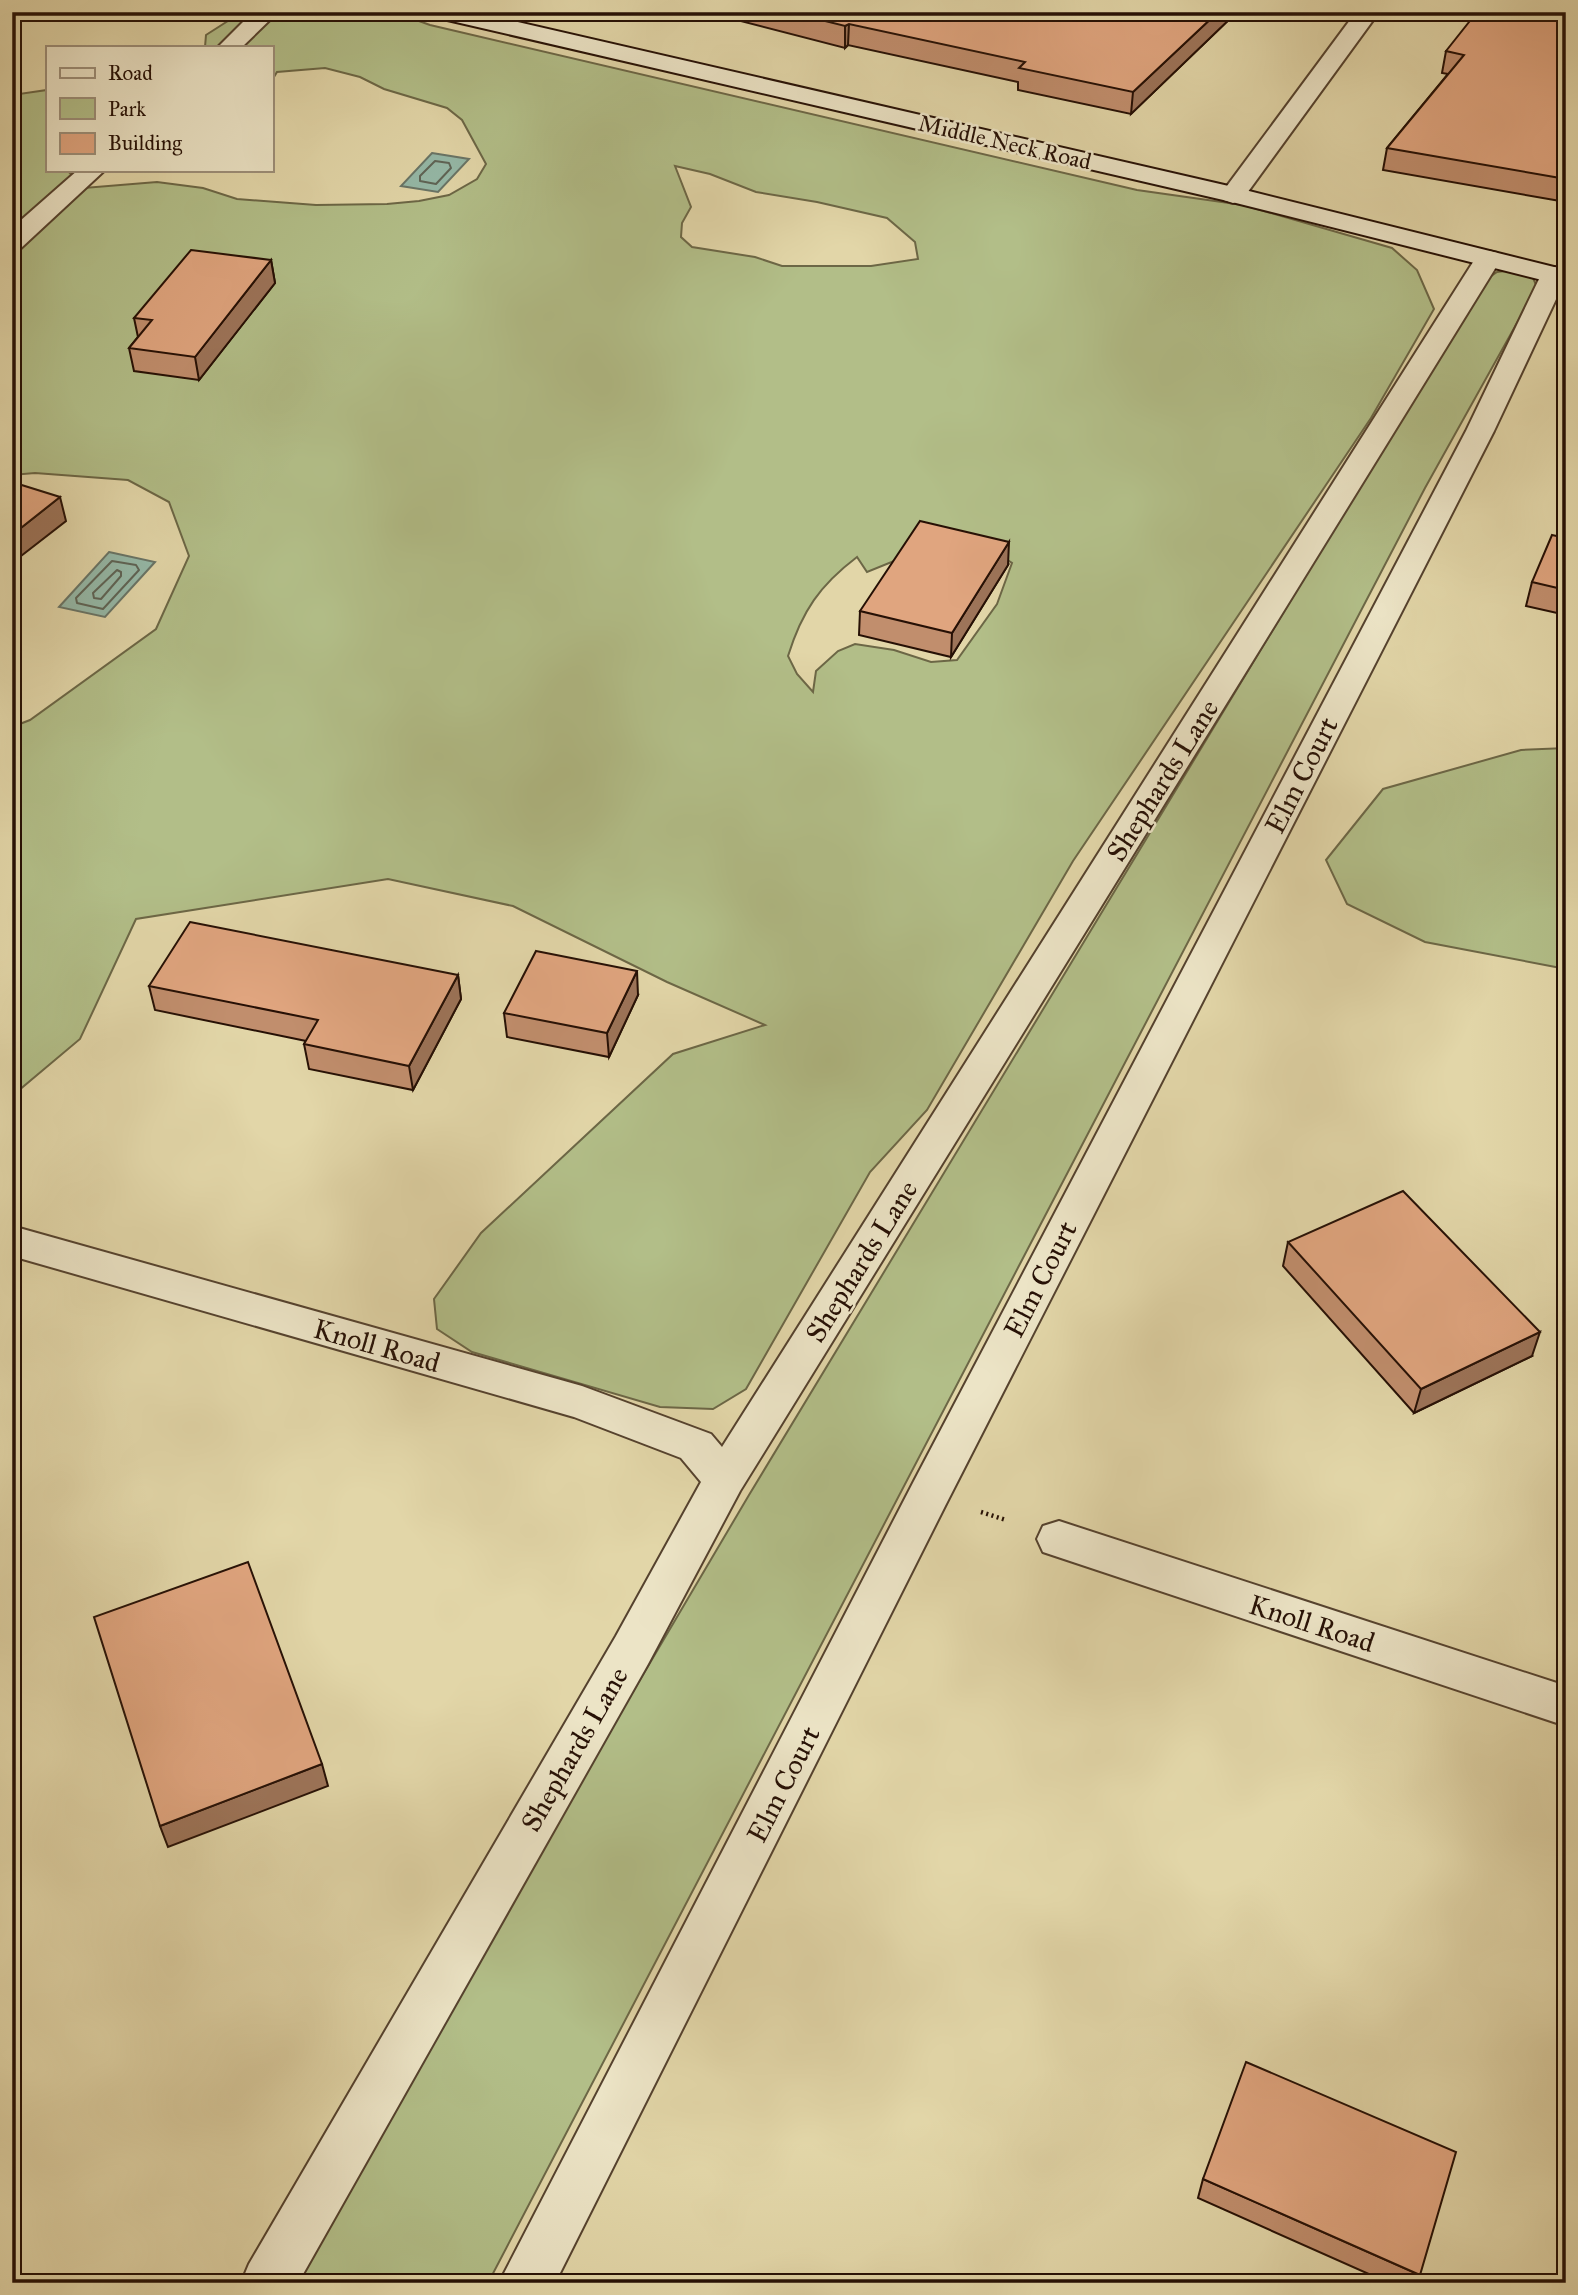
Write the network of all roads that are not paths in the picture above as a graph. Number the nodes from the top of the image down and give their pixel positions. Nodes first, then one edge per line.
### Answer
1 (267, 12) edge
2 (443, 12) edge
3 (1368, 12) edge
4 (230, 46) edge
5 (91, 172) edge
6 (1233, 195) junction
7 (12, 242) edge
8 (1488, 259) junction
9 (1560, 276) edge
10 (12, 1241) edge
11 (725, 1479) junction
12 (1059, 1539) road end
13 (1566, 1706) edge
14 (268, 2283) edge
15 (526, 2283) edge

1 - 4 street
2 - 6 street, Middle Neck Road
3 - 6 street
5 - 7 street
6 - 8 street, Middle Neck Road
8 - 9 street, Middle Neck Road
8 - 11 street, Shephards Lane
9 - 15 street, Elm Court
10 - 11 street, Knoll Road
11 - 14 street, Shephards Lane
12 - 13 street, Knoll Road

